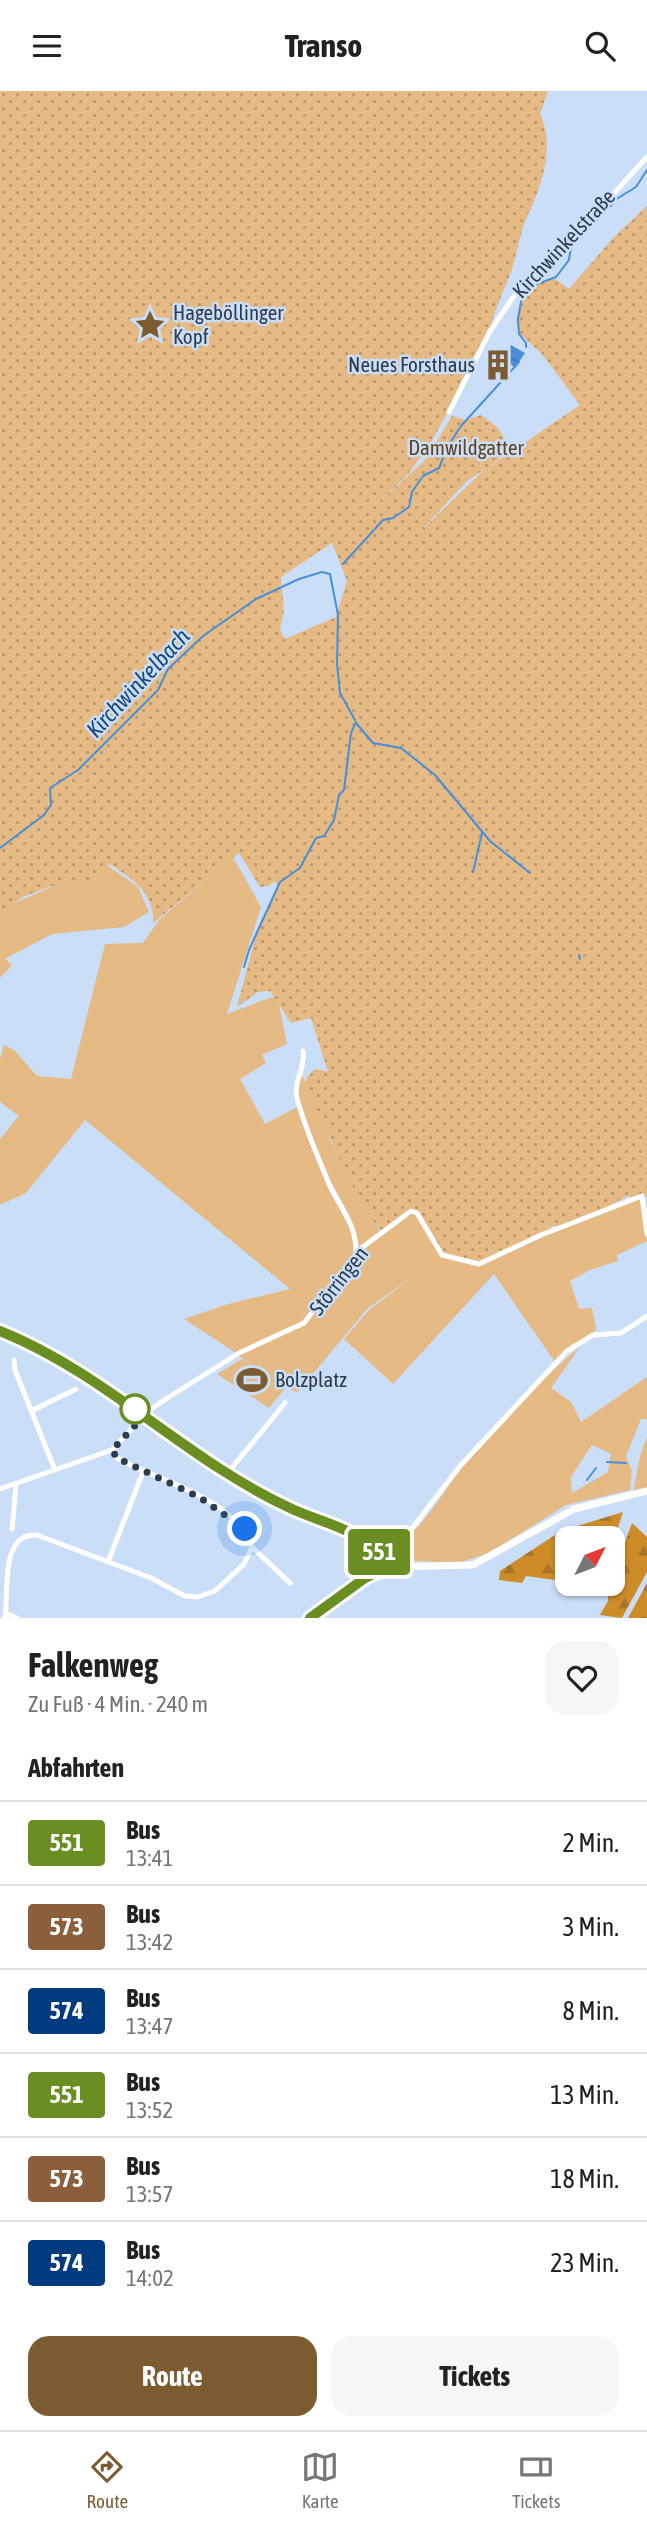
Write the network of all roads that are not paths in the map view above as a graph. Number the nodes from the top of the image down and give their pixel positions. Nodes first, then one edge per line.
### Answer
1 (647, 157) edge
2 (449, 412) dead end
3 (303, 1051) dead end
4 (647, 1234) edge
5 (356, 1253) junction
6 (646, 1319) edge
7 (0, 1331) edge
8 (14, 1360) dead end
9 (76, 1389) dead end
10 (285, 1403) dead end
11 (31, 1411) junction
12 (144, 1416) junction
13 (112, 1450) junction
14 (55, 1470) junction
15 (143, 1472) junction
16 (226, 1475) junction
17 (16, 1486) junction
18 (0, 1490) edge
19 (647, 1491) edge
20 (12, 1529) dead end
21 (252, 1547) junction
22 (379, 1551) junction
23 (108, 1562) junction
24 (387, 1567) junction
25 (3, 1574) edge
26 (290, 1583) dead end
27 (5, 1615) edge
28 (313, 1616) edge
29 (17, 1618) edge
30 (324, 1618) edge

1 - 2 street, Kirchwinkelstraße
3 - 5 street
4 - 5 street, Störringen
5 - 12 street, Störringen
6 - 22 street
7 - 12 street
8 - 11 street
9 - 11 street
10 - 16 street
11 - 14 street
12 - 13 street, Störringen
12 - 16 street
13 - 14 street
13 - 15 street
14 - 17 street
15 - 21 street
15 - 23 street
16 - 22 street
17 - 18 street
17 - 20 street
19 - 24 street
21 - 23 street
21 - 26 street
22 - 24 street
23 - 25 street
24 - 28 street
25 - 27 street
27 - 29 street
28 - 30 street

